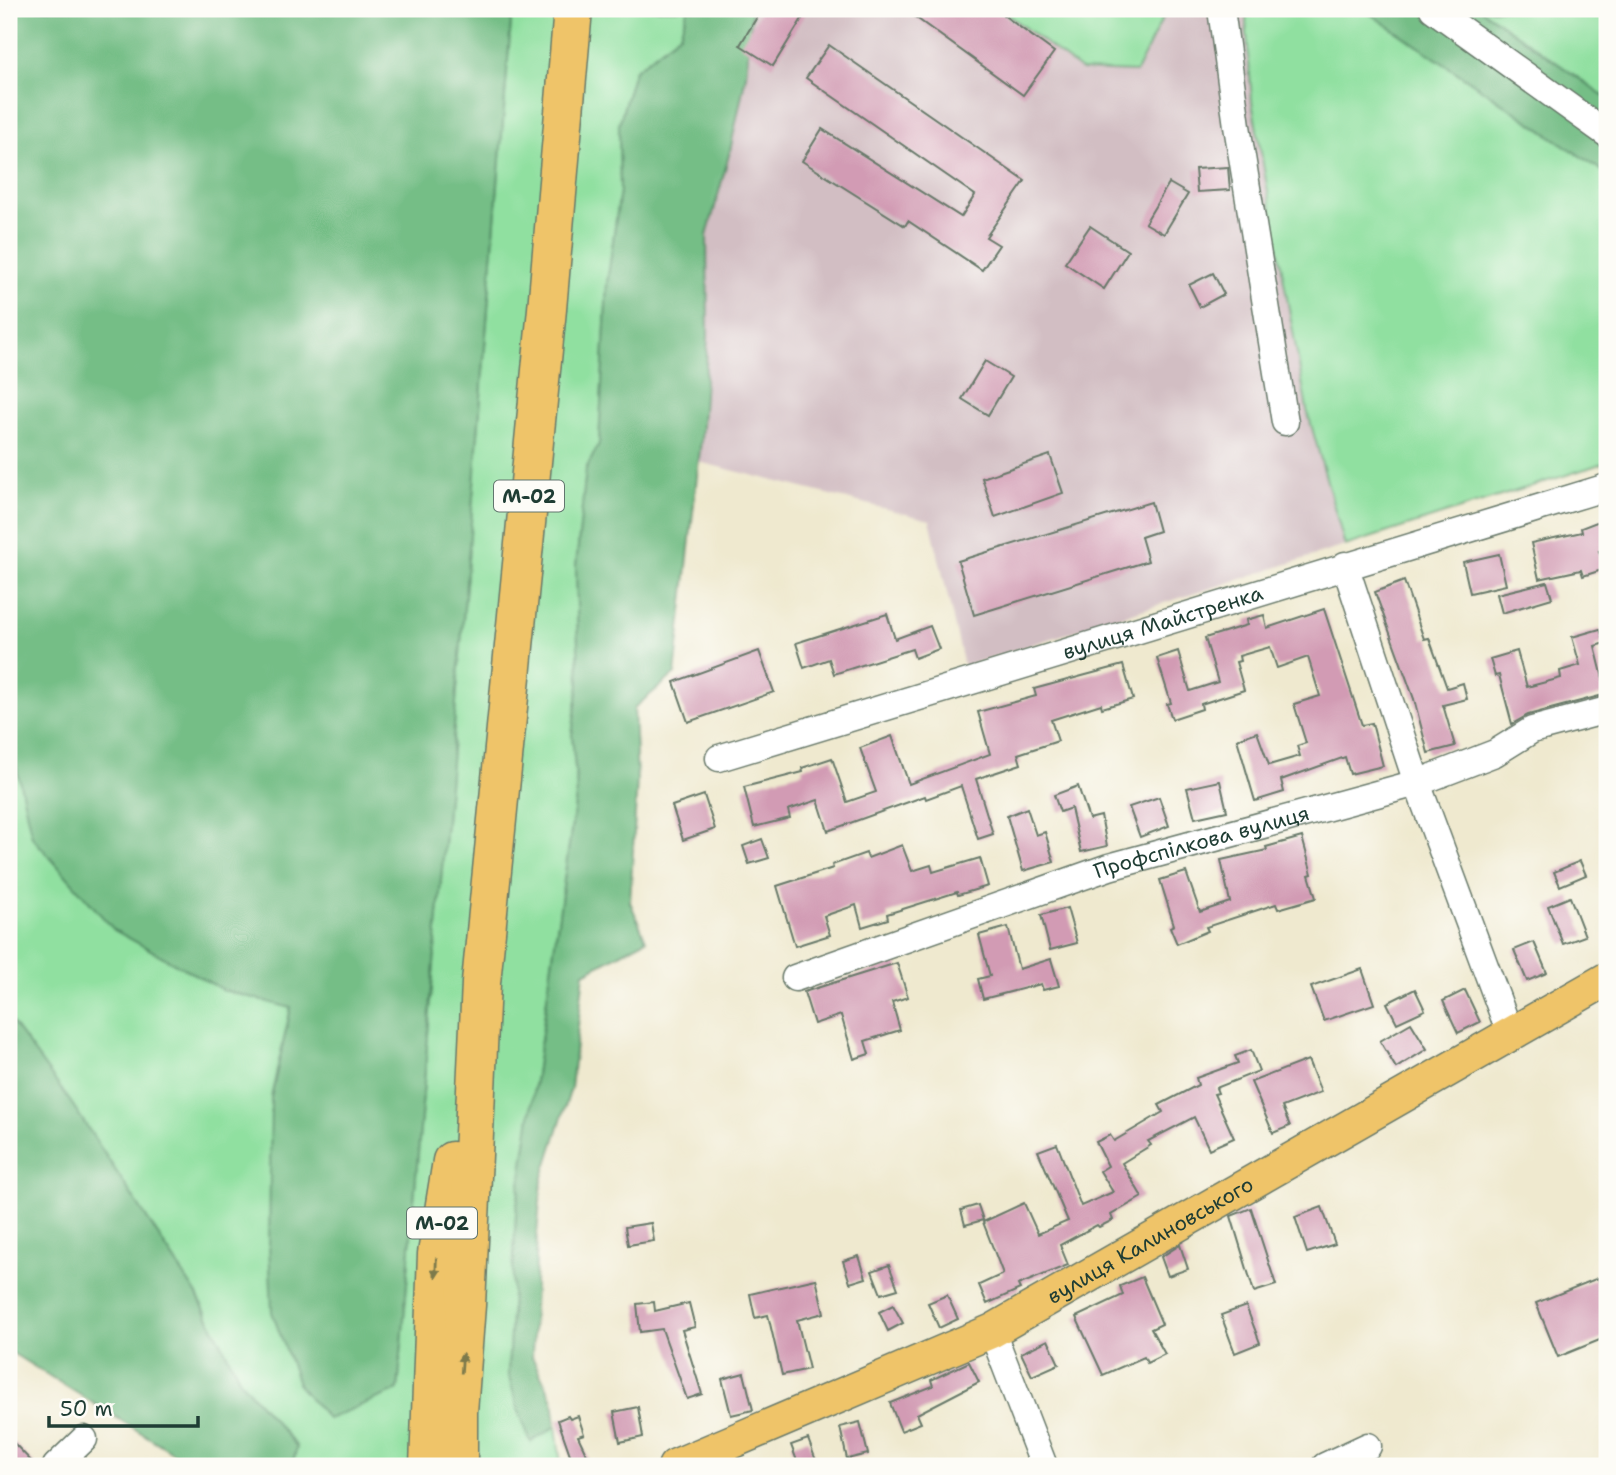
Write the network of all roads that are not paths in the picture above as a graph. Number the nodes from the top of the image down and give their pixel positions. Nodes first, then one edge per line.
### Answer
1 (573, 9) edge
2 (1221, 9) edge
3 (1433, 9) edge
4 (1607, 134) edge
5 (1285, 422) dead end
6 (1607, 487) edge
7 (1345, 565) junction
8 (1607, 710) edge
9 (719, 758) dead end
10 (1417, 783) junction
11 (795, 978) dead end
12 (1607, 981) edge
13 (481, 983) junction
14 (1511, 1036) junction
15 (992, 1331) junction
16 (84, 1439) dead end
17 (1368, 1446) dead end
18 (458, 1449) edge
19 (56, 1466) edge
20 (429, 1466) edge
21 (477, 1466) edge
22 (675, 1466) edge
23 (1044, 1466) edge
24 (1325, 1466) edge

1 - 13 highway, М-02
2 - 5 street
3 - 4 street
6 - 7 street, вулиця Майстренка
7 - 9 street, вулиця Майстренка
7 - 10 street
8 - 10 street, Профспілкова вулиця
10 - 11 street, Профспілкова вулиця
10 - 14 street
12 - 14 main road, вулиця Калиновського
18 -> 13 highway, М-02
13 -> 20 highway, М-02
14 - 15 main road, вулиця Калиновського
15 - 22 main road, вулиця Калиновського
15 - 23 street
16 - 19 street
17 - 24 street
18 - 21 highway

